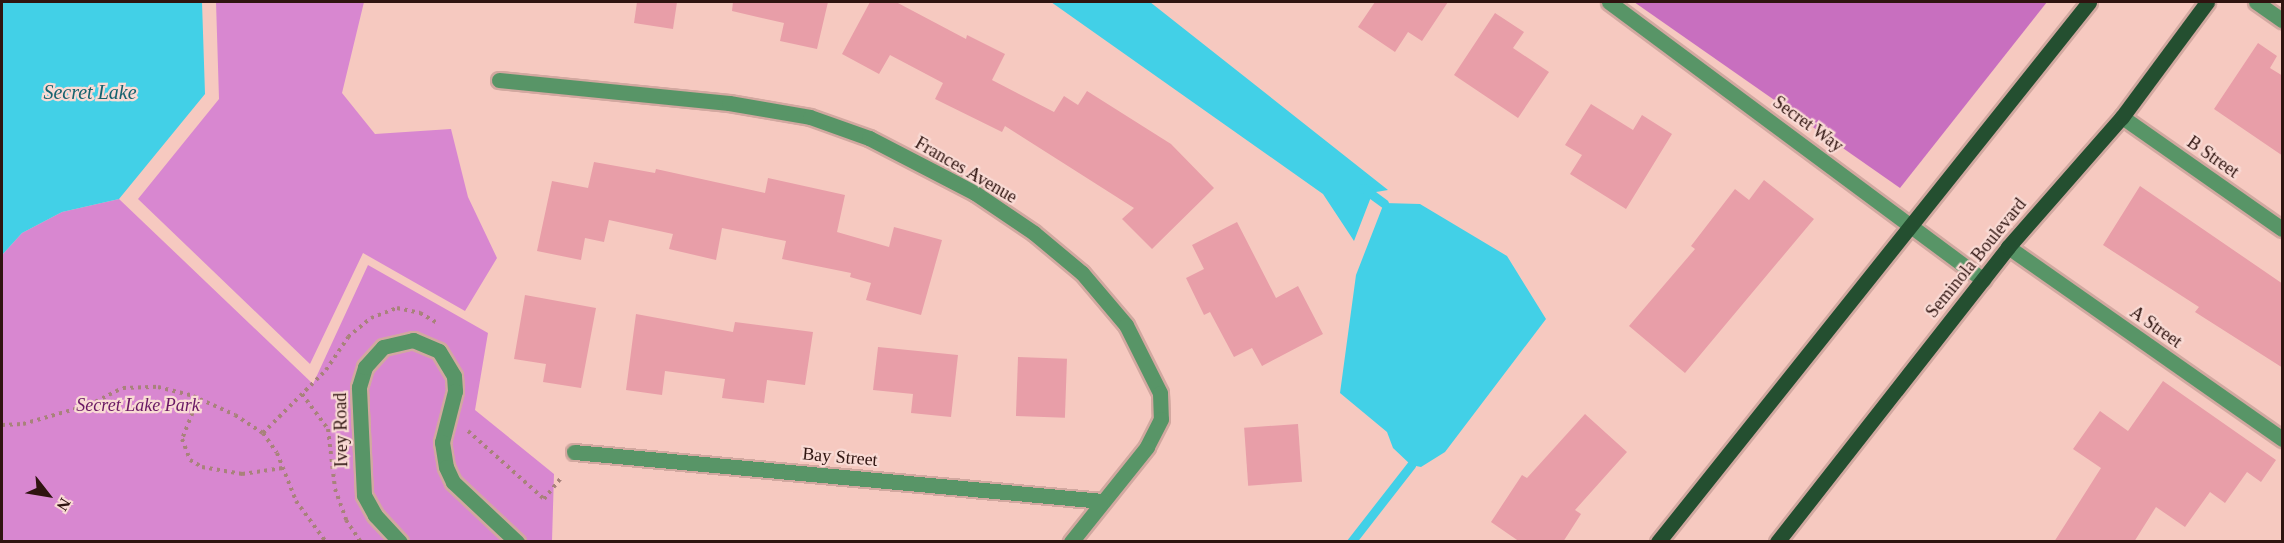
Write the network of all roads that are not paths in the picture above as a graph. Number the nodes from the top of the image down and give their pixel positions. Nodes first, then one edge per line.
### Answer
1 (1609, 2) edge
2 (2089, 2) edge
3 (2207, 2) edge
4 (2256, 2) edge
5 (2283, 20) edge
6 (499, 80) dead end
7 (2122, 117) junction
8 (1912, 224) junction
9 (2283, 229) edge
10 (2008, 247) junction
11 (1983, 280) junction
12 (2283, 440) edge
13 (574, 452) dead end
14 (1102, 501) junction
15 (400, 542) edge
16 (517, 542) edge
17 (1071, 542) edge
18 (1658, 542) edge
19 (1777, 542) edge

1 - 8 street, Secret Way
2 - 8 main road
3 - 7 main road, Seminola Boulevard
4 - 5 street
6 - 14 street, Frances Avenue
7 - 9 street, B Street
7 - 10 main road, Seminola Boulevard
8 - 11 street, Secret Way
8 - 18 main road
10 - 11 main road, Seminola Boulevard
10 - 12 street, A Street
11 - 19 main road, Seminola Boulevard
13 - 14 street, Bay Street
14 - 17 street, Frances Avenue
15 - 16 street, Ivey Road

